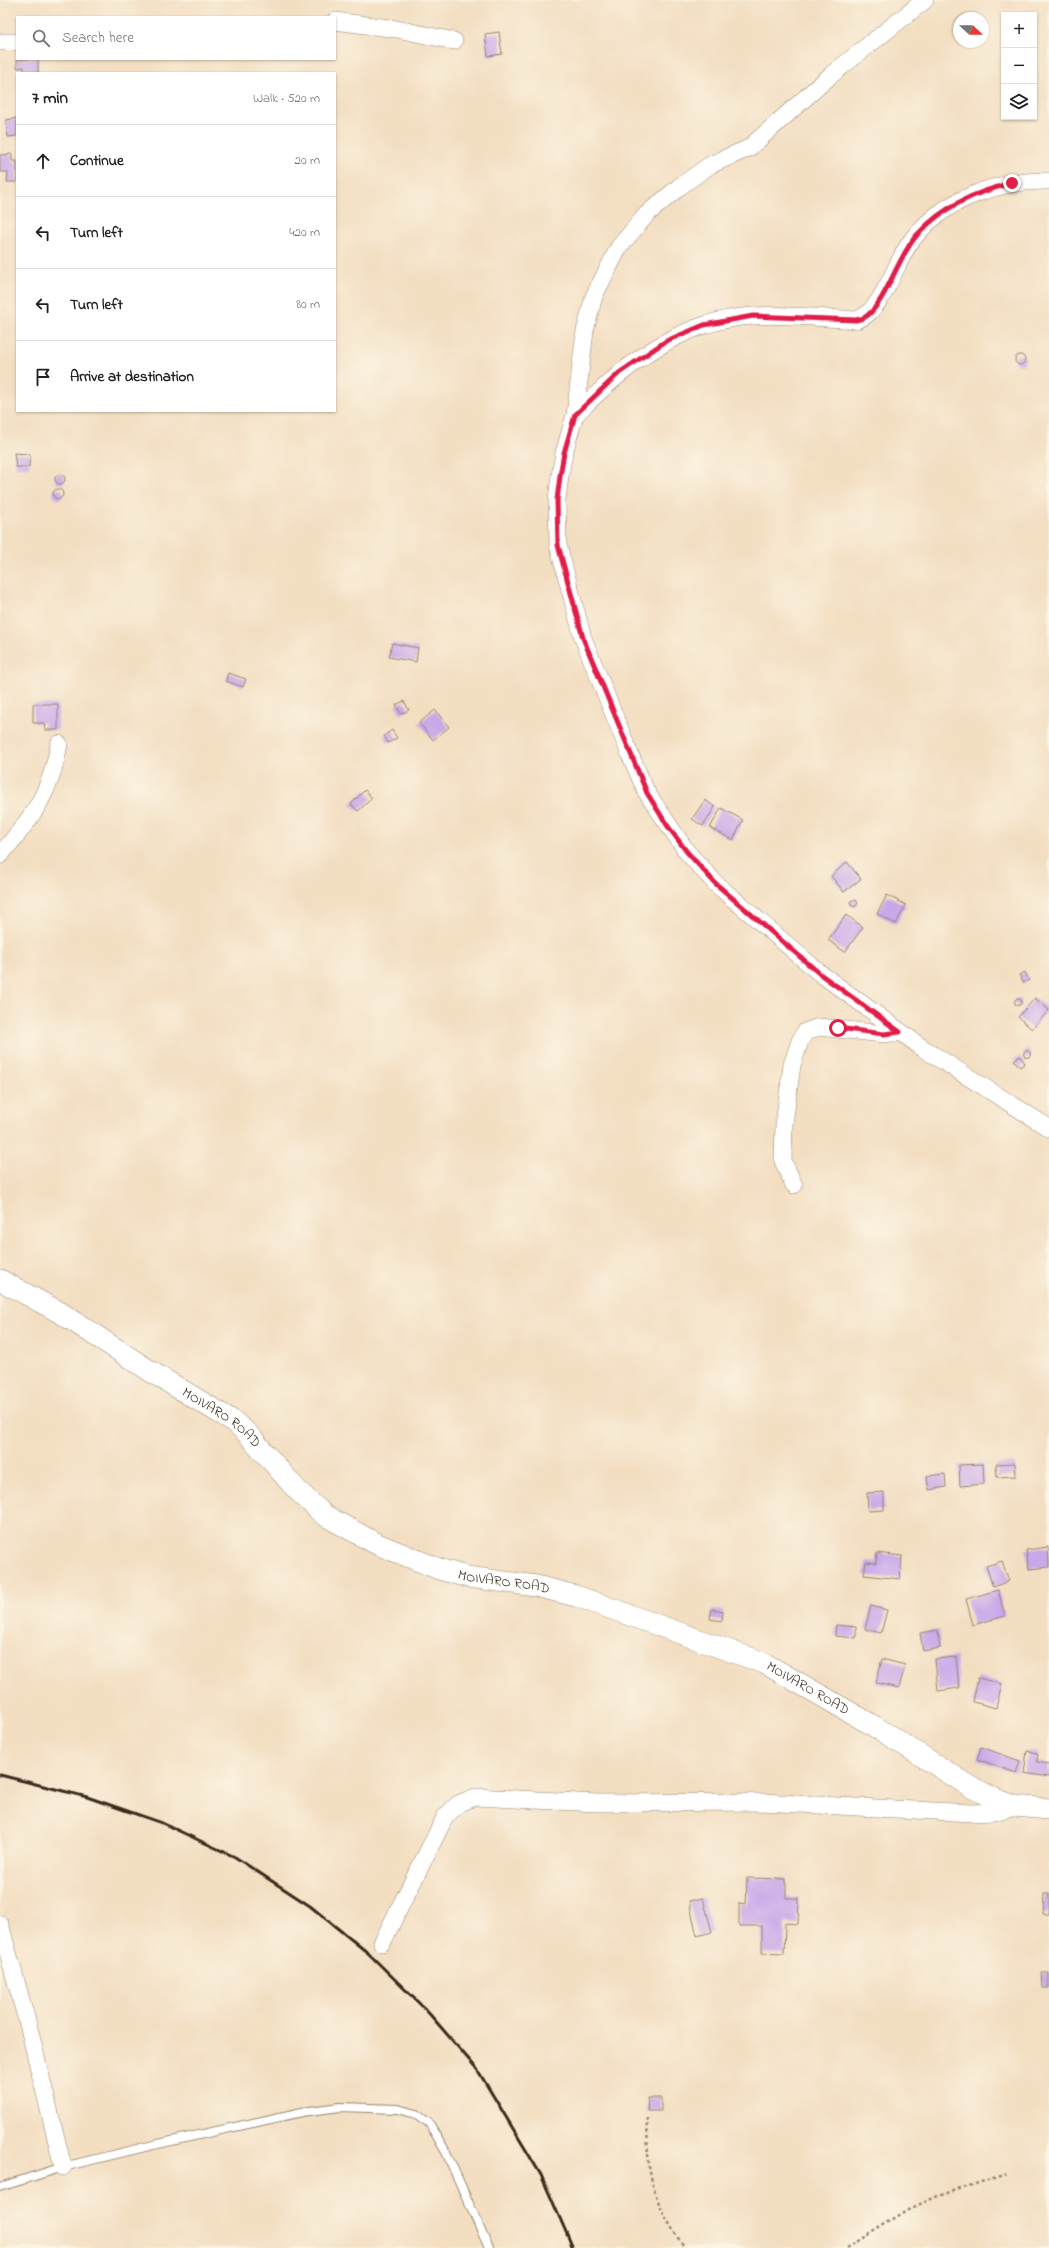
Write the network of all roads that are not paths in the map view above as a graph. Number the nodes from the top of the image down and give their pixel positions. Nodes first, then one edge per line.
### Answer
1 (925, 0) edge
2 (336, 21) edge
3 (454, 41) dead end
4 (0, 42) edge
5 (16, 42) edge
6 (1049, 180) edge
7 (575, 415) junction
8 (59, 744) dead end
9 (0, 855) edge
10 (900, 1032) junction
11 (1049, 1128) edge
12 (794, 1185) dead end
13 (0, 1280) edge
14 (1015, 1806) junction
15 (1049, 1809) edge
16 (0, 1924) edge
17 (382, 1943) dead end
18 (63, 2167) junction
19 (0, 2187) edge
20 (489, 2248) edge

1 - 7 street
2 - 3 street
4 - 5 street
6 - 7 street
7 - 10 street
8 - 9 street
10 - 11 street
10 - 12 street
13 - 14 street, MOIVARO ROAD
14 - 15 street, MOIVARO ROAD
14 - 17 street
16 - 18 street
18 - 19 lane
18 - 20 lane

